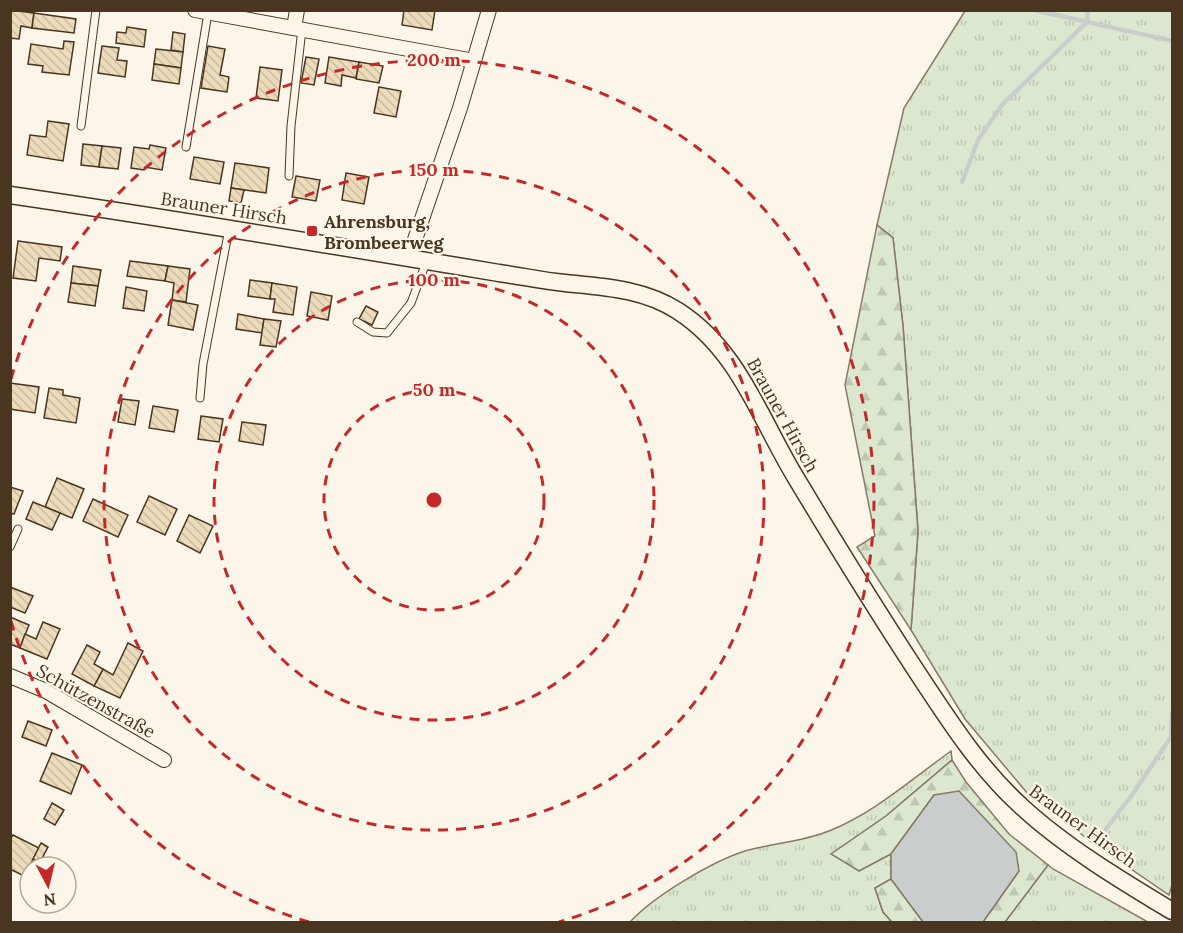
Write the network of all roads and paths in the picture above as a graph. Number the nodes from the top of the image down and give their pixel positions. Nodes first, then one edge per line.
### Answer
1 (96, 10) edge
2 (297, 10) edge
3 (489, 10) edge
4 (201, 12) edge
5 (298, 28) junction
6 (474, 61) junction
7 (81, 126) dead end
8 (186, 147) dead end
9 (289, 176) dead end
10 (10, 195) edge
11 (229, 228) junction
12 (408, 257) junction
13 (427, 260) junction
14 (357, 322) dead end
15 (200, 398) dead end
16 (18, 529) dead end
17 (10, 547) edge
18 (10, 676) edge
19 (164, 760) dead end
20 (1173, 912) edge

1 - 7 lane
2 - 5 street
3 - 6 street
4 - 5 street
4 - 8 lane
5 - 6 street
5 - 9 lane
6 - 12 street
10 - 11 street, Brauner Hirsch
11 - 12 street, Brauner Hirsch
11 - 15 lane
12 - 13 street, Brauner Hirsch
13 - 14 lane
13 - 20 street, Brauner Hirsch
16 - 17 lane
18 - 19 street, Schützenstraße

